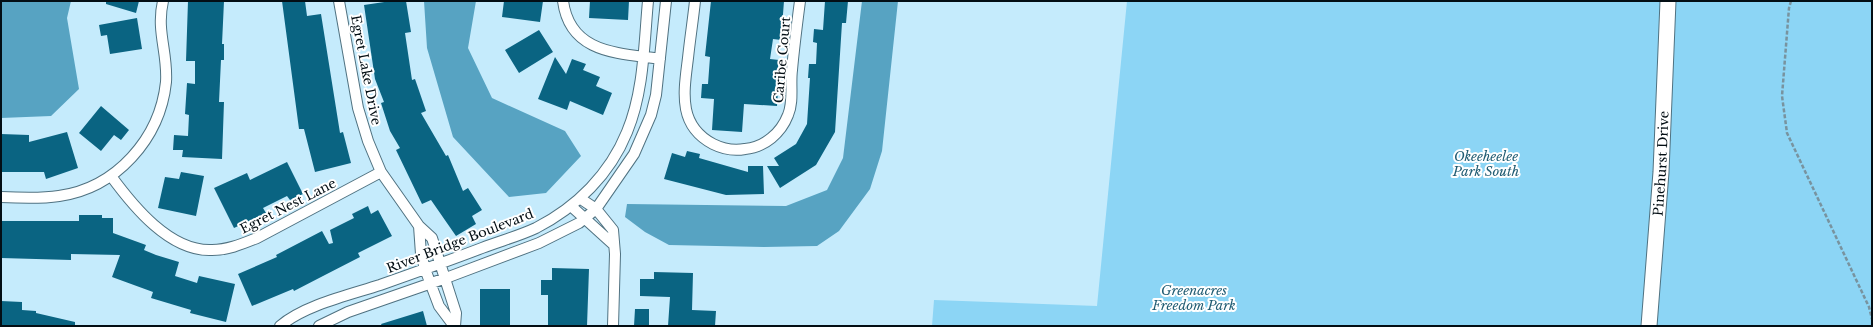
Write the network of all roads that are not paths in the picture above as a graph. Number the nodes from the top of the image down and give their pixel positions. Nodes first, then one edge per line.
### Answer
1 (163, 1) edge
2 (339, 1) edge
3 (563, 1) edge
4 (648, 1) edge
5 (666, 1) edge
6 (695, 1) edge
7 (800, 1) edge
8 (1668, 1) edge
9 (643, 57) junction
10 (660, 59) junction
11 (381, 172) junction
12 (111, 176) junction
13 (1, 198) edge
14 (581, 199) junction
15 (571, 206) junction
16 (596, 209) junction
17 (585, 218) junction
18 (419, 226) junction
19 (614, 245) junction
20 (440, 264) junction
21 (425, 269) junction
22 (446, 278) junction
23 (431, 283) junction
24 (280, 326) edge
25 (319, 326) edge
26 (454, 326) edge
27 (613, 326) edge
28 (1649, 326) edge

1 - 12 street
2 - 11 street, Egret Lake Drive
3 - 9 street
4 - 9 street, River Bridge Boulevard
5 - 10 street
6 - 7 street, Caribe Court
8 - 28 street, Pinehurst Drive
9 - 10 street
9 - 14 street, River Bridge Boulevard
10 - 16 street
11 - 12 street, Egret Nest Lane
11 - 18 street, Egret Lake Drive
12 - 13 street
14 - 15 street, River Bridge Boulevard
14 - 16 street
15 - 17 street
15 - 20 street, River Bridge Boulevard
16 - 17 street
16 - 19 street
17 - 19 street
17 - 22 street
18 - 20 street, Egret Lake Drive
18 - 21 street
19 - 27 street
20 - 21 street, River Bridge Boulevard
20 - 22 street, Egret Lake Drive
21 - 23 street
21 - 24 street, River Bridge Boulevard
22 - 23 street
22 - 26 street, Egret Lake Drive
23 - 25 street
23 - 26 street

